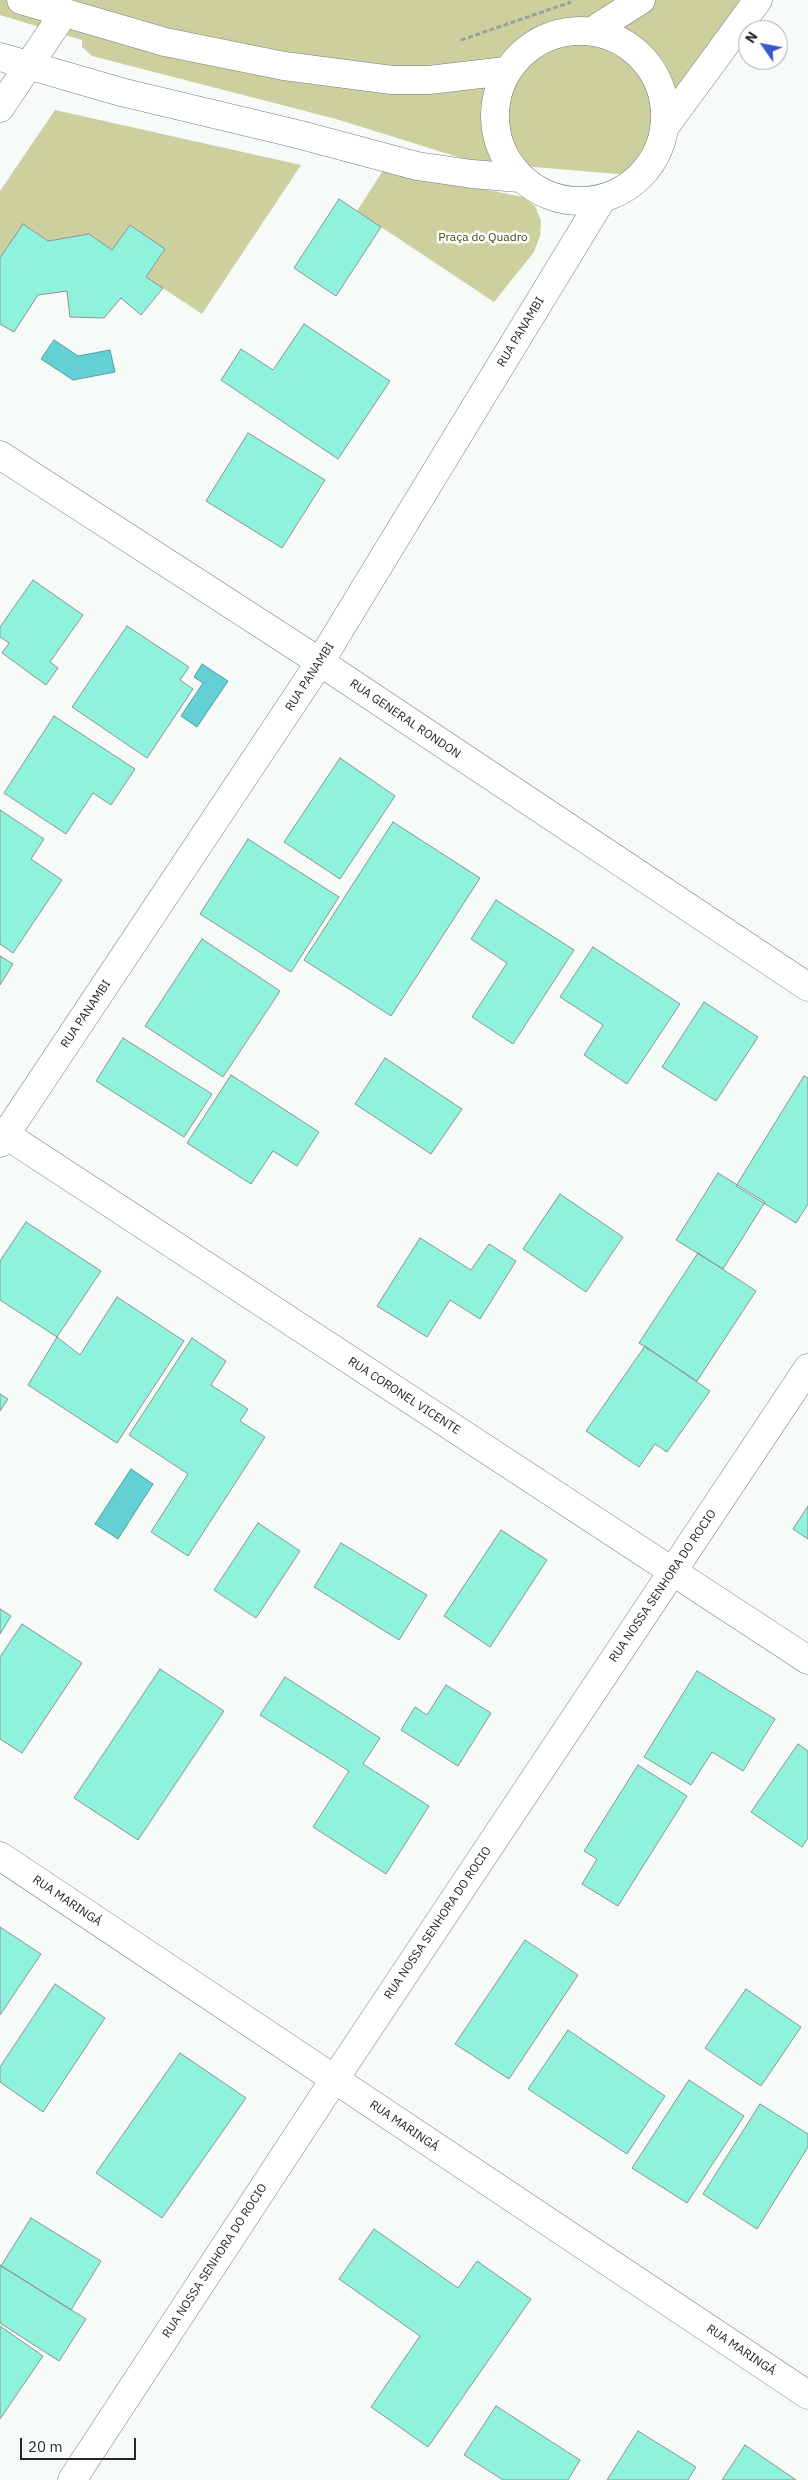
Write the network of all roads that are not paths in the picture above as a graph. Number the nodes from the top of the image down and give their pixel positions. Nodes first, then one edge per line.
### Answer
1 (21, 0) edge
2 (641, 0) edge
3 (758, 0) edge
4 (64, 13) junction
5 (592, 31) junction
6 (0, 57) edge
7 (28, 66) junction
8 (506, 71) junction
9 (0, 108) edge
10 (664, 128) junction
11 (520, 178) junction
12 (602, 199) junction
13 (0, 455) edge
14 (320, 662) junction
15 (808, 987) edge
16 (2, 1136) edge
17 (808, 1368) edge
18 (672, 1571) junction
19 (808, 1660) edge
20 (0, 1856) edge
21 (334, 2080) junction
22 (808, 2395) edge
23 (72, 2480) edge

1 - 4 street
2 - 5 street
3 - 10 street
4 - 7 street
4 - 8 street
5 - 8 street
5 - 10 street
6 - 7 street
7 - 9 street
7 - 11 street
8 - 11 street
10 - 12 street
11 - 12 street
12 - 14 street, RUA PANAMBI
13 - 14 street, RUA GENERAL RONDON
14 - 15 street, RUA GENERAL RONDON
14 - 16 street, RUA PANAMBI
16 - 18 street, RUA CORONEL VICENTE
17 - 18 street, RUA NOSSA SENHORA DO ROCIO
18 - 19 street, RUA CORONEL VICENTE
18 - 21 street, RUA NOSSA SENHORA DO ROCIO
20 - 21 street, RUA MARINGÁ
21 - 22 street, RUA MARINGÁ
21 - 23 street, RUA NOSSA SENHORA DO ROCIO

